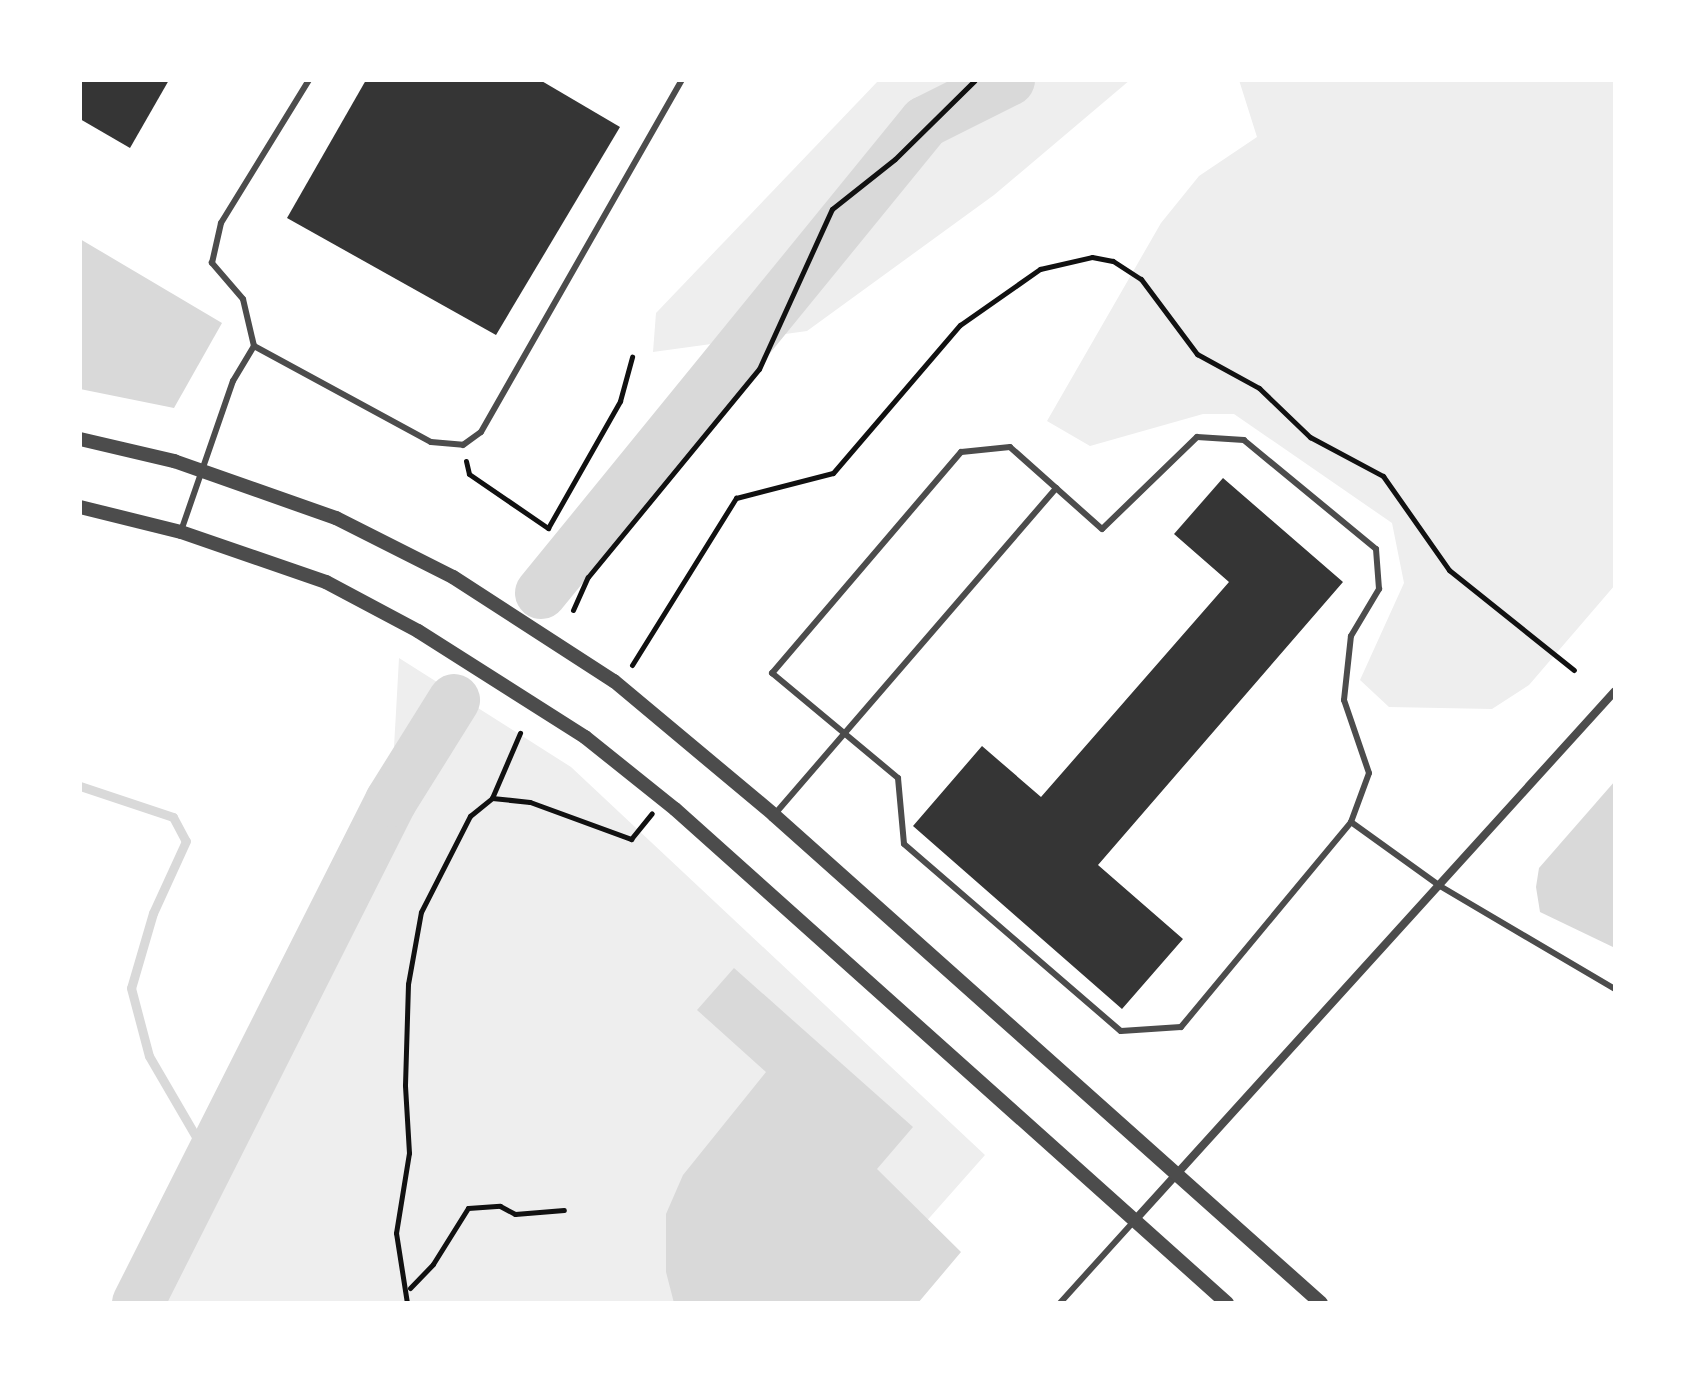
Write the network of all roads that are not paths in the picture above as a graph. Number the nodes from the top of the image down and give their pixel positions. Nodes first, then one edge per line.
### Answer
1 (309, 80) edge
2 (682, 80) edge
3 (254, 346) junction
4 (80, 439) edge
5 (203, 471) junction
6 (1056, 488) junction
7 (80, 507) edge
8 (181, 532) junction
9 (1615, 691) edge
10 (845, 734) junction
11 (774, 815) junction
12 (1351, 822) junction
13 (1440, 886) junction
14 (1615, 989) edge
15 (1179, 1176) junction
16 (1135, 1220) junction
17 (1060, 1303) edge
18 (1227, 1303) edge
19 (1321, 1303) edge

1 - 3 lane
2 - 3 lane
3 - 5 lane
4 - 5 street
5 - 8 lane
5 - 11 street
6 - 10 lane
6 - 10 lane
6 - 12 lane
7 - 8 street
8 - 16 street
9 - 13 street
10 - 11 lane
10 - 12 lane
11 - 15 street
12 - 13 lane
13 - 14 lane
13 - 15 street
15 - 16 street
15 - 19 street
16 - 17 lane
16 - 18 street

